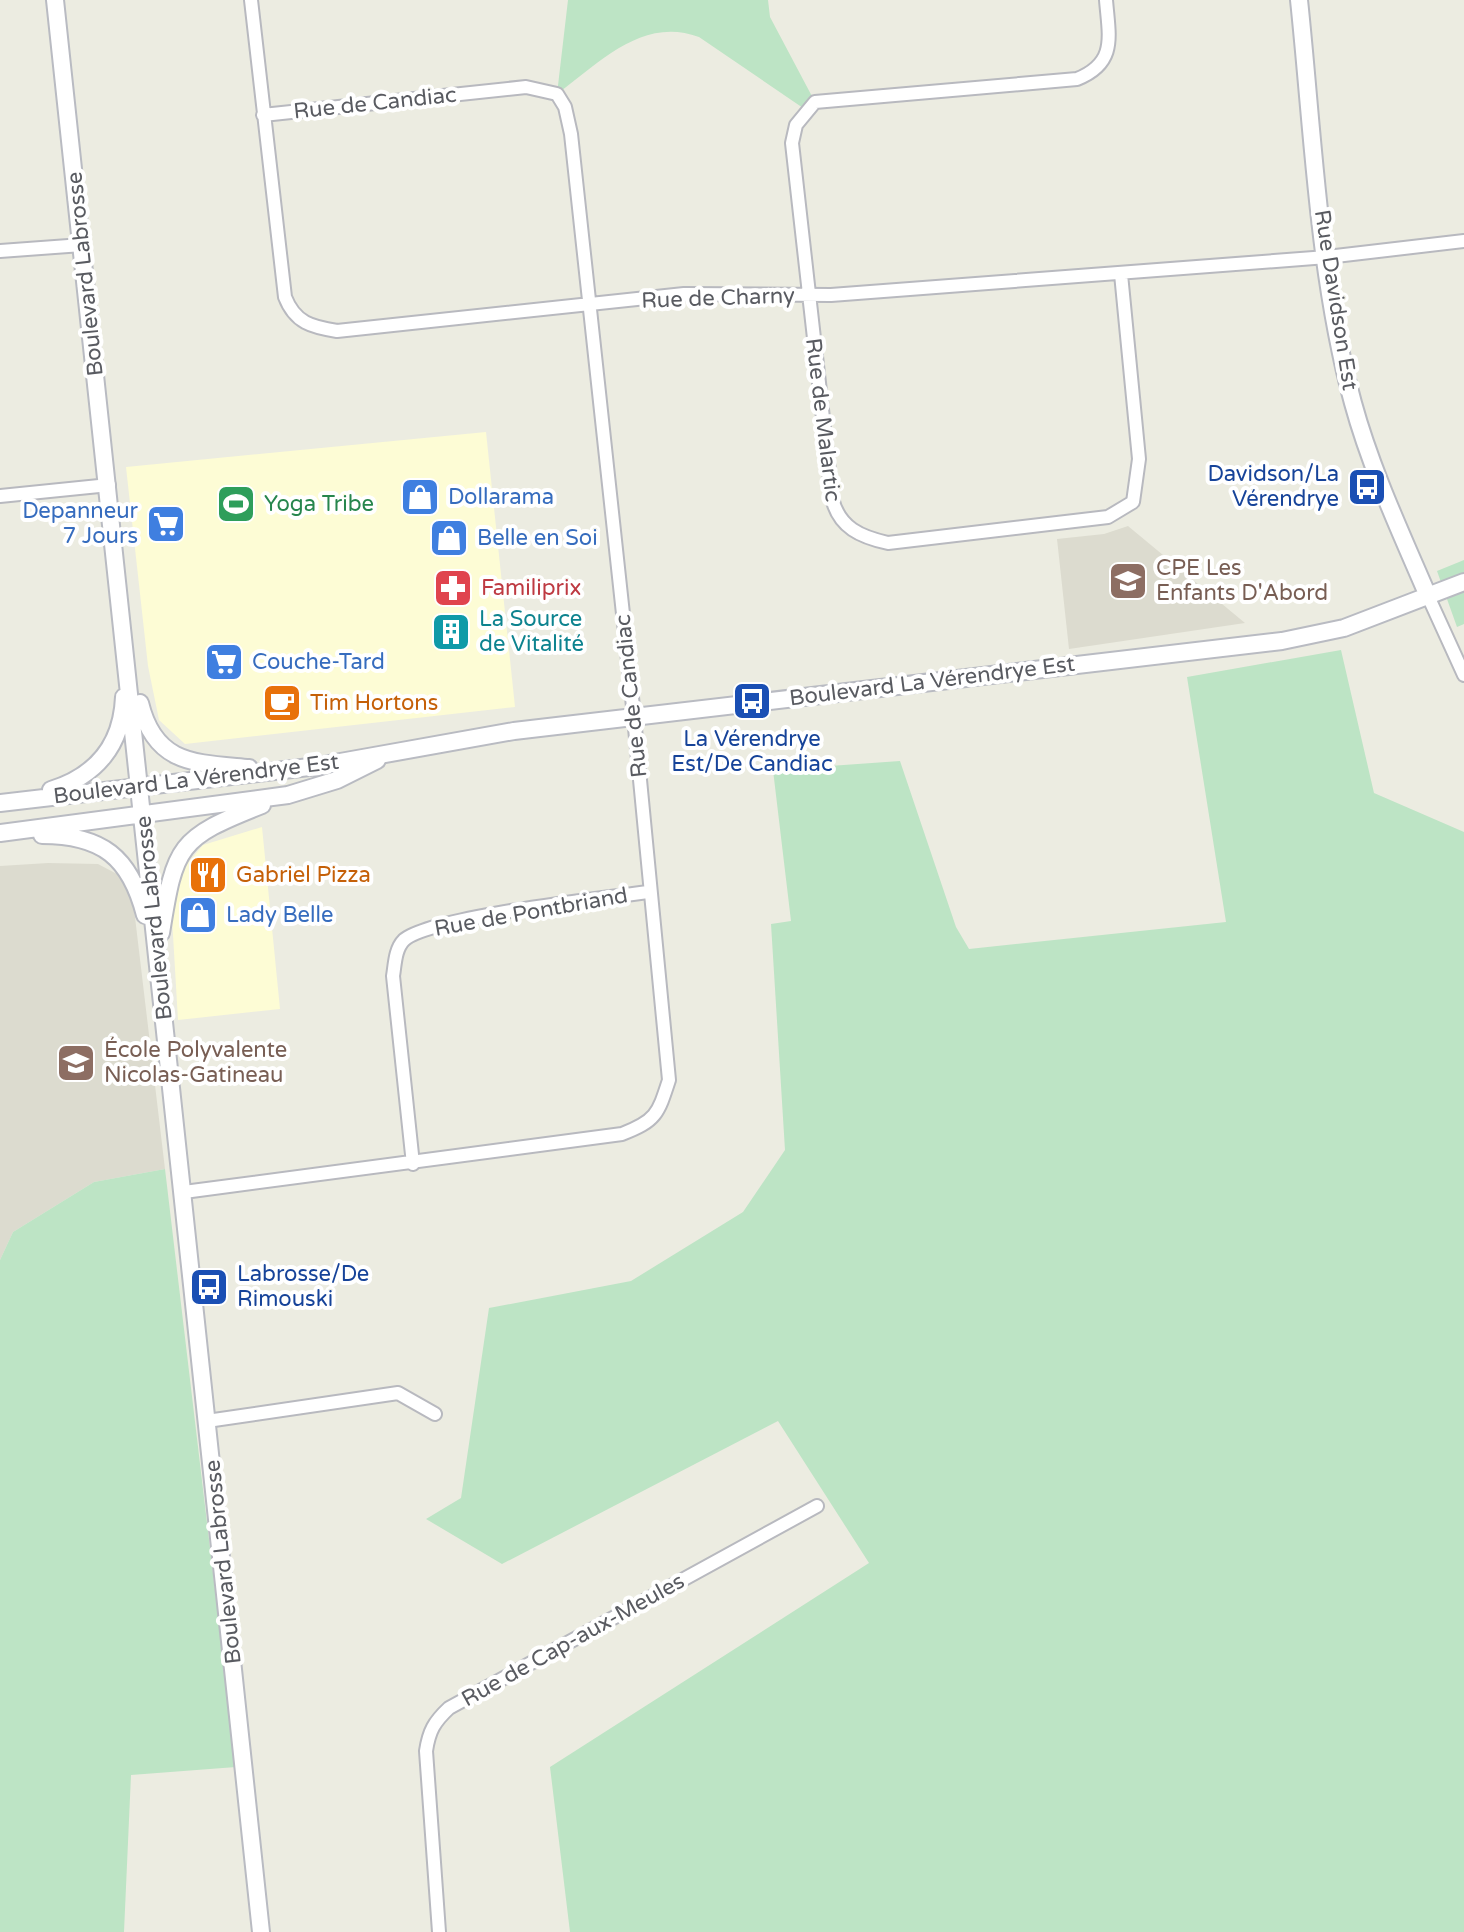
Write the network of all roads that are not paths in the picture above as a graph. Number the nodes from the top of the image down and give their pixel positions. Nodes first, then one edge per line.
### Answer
1 (55, 0) edge
2 (251, 0) edge
3 (1106, 0) edge
4 (1299, 0) edge
5 (263, 115) junction
6 (1464, 241) edge
7 (82, 245) junction
8 (0, 251) edge
9 (1327, 257) junction
10 (1121, 274) junction
11 (807, 295) junction
12 (590, 306) junction
13 (109, 485) junction
14 (0, 496) edge
15 (1464, 582) edge
16 (1428, 596) junction
17 (125, 647) junction
18 (1464, 675) edge
19 (634, 716) junction
20 (392, 752) junction
21 (282, 771) junction
22 (141, 787) junction
23 (288, 795) junction
24 (4, 802) edge
25 (144, 815) junction
26 (0, 834) edge
27 (648, 892) junction
28 (157, 959) junction
29 (413, 1164) junction
30 (184, 1192) junction
31 (435, 1414) dead end
32 (207, 1421) junction
33 (817, 1506) dead end
34 (261, 1932) edge
35 (439, 1932) edge

1 - 7 main road, Boulevard Labrosse
2 - 5 street, Rue de Charny
3 - 11 street, Rue de Malartic
4 - 9 main road, Rue Davidson Est
5 - 12 street, Rue de Charny
5 - 12 street, Rue de Candiac
6 - 9 street, Rue de Charny
7 - 8 street
7 - 13 main road, Boulevard Labrosse
9 - 10 street, Rue de Charny
9 - 16 main road, Rue Davidson Est
10 - 11 street, Rue de Charny
10 - 11 street, Rue de Malartic
11 - 12 street, Rue de Charny
12 - 19 street, Rue de Candiac
13 - 14 street
13 - 17 main road, Boulevard Labrosse
15 - 16 main road, Boulevard La Vérendrye Est
16 - 18 street, Rue Davidson Est
16 - 19 main road, Boulevard La Vérendrye Est
17 - 21 main road
17 - 22 main road, Boulevard Labrosse
17 - 24 main road
19 - 20 main road, Boulevard La Vérendrye Est
19 - 27 street, Rue de Candiac
20 - 21 main road, Boulevard La Vérendrye Est
20 - 23 main road, Boulevard La Vérendrye Est
21 - 22 main road, Boulevard La Vérendrye Est
22 - 24 main road, Boulevard La Vérendrye Est
22 - 25 main road, Boulevard Labrosse
23 - 25 main road, Boulevard La Vérendrye Est
23 - 28 main road
25 - 26 main road, Boulevard La Vérendrye Est
25 - 28 main road, Boulevard Labrosse
26 - 28 main road
27 - 29 street, Rue de Pontbriand
27 - 29 street, Rue de Candiac
28 - 30 main road, Boulevard Labrosse
29 - 30 street, Rue de Candiac
30 - 32 main road, Boulevard Labrosse
31 - 32 street
32 - 34 main road, Boulevard Labrosse
33 - 35 street, Rue de Cap-aux-Meules

